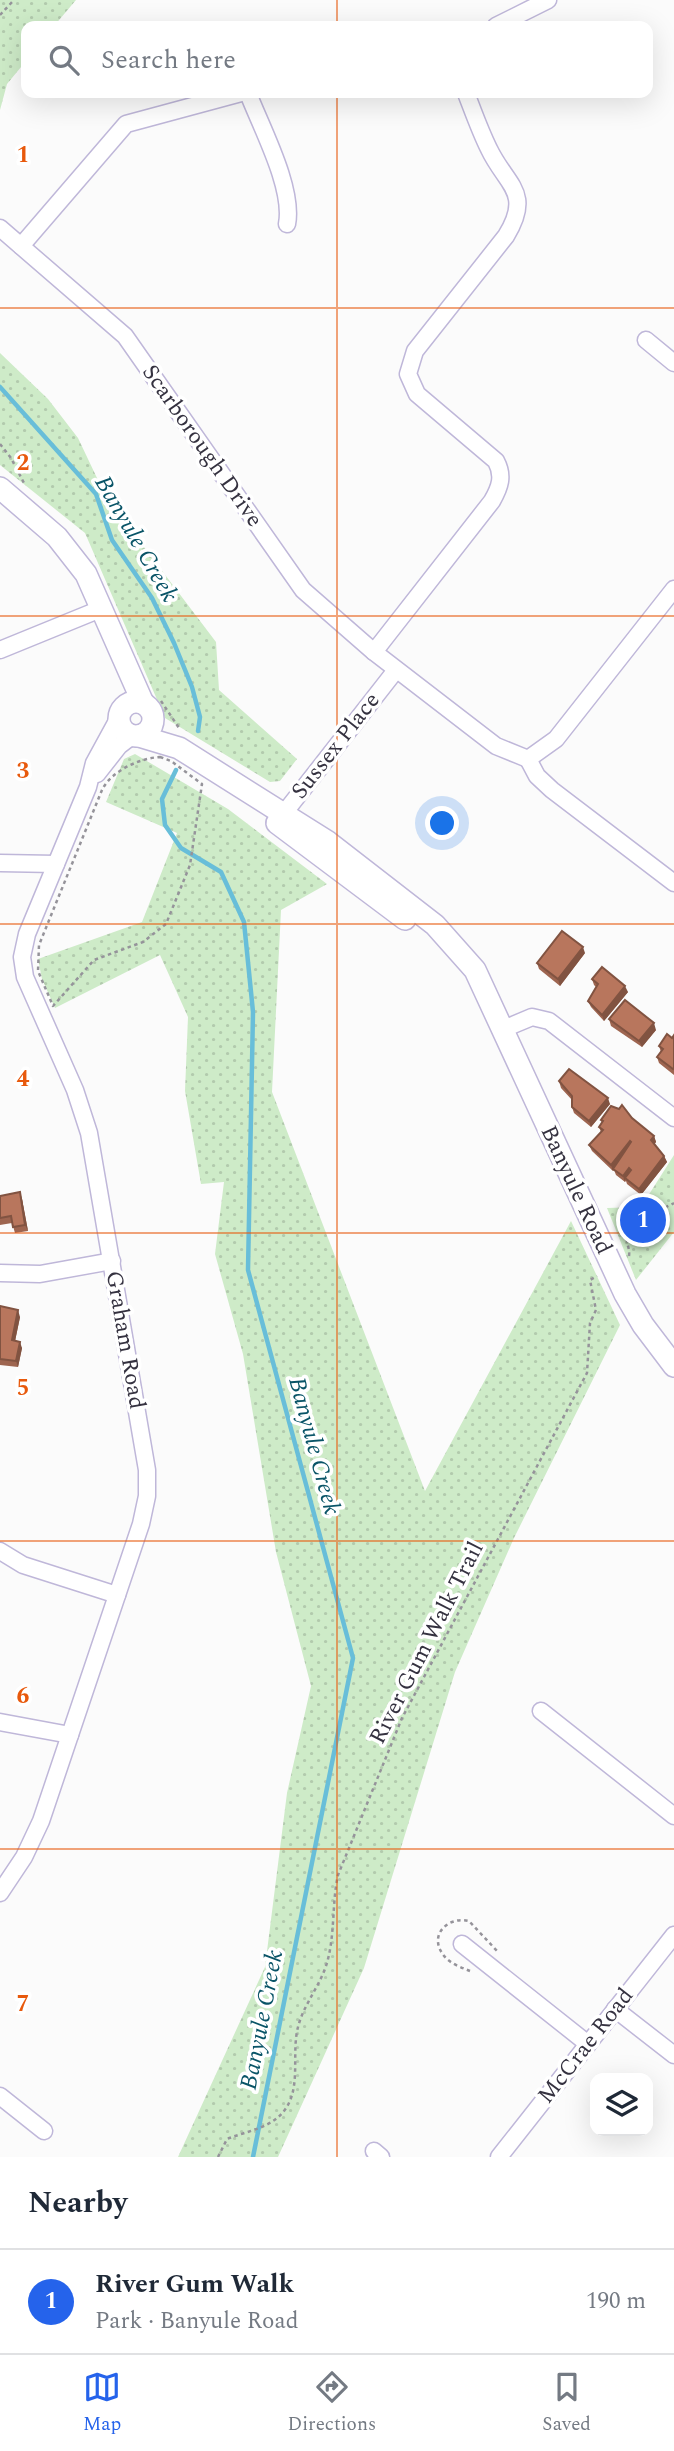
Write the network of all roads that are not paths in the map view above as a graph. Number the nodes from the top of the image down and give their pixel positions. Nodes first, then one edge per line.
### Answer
1 (548, 0) edge
2 (506, 21) edge
3 (222, 98) edge
4 (250, 98) edge
5 (468, 98) edge
6 (287, 224) dead end
7 (0, 228) edge
8 (21, 246) junction
9 (646, 340) dead end
10 (674, 363) edge
11 (0, 488) edge
12 (674, 589) edge
13 (103, 608) junction
14 (114, 635) junction
15 (0, 650) edge
16 (374, 652) junction
17 (396, 670) junction
18 (148, 709) junction
19 (128, 725) junction
20 (179, 748) junction
21 (531, 765) junction
22 (280, 818) junction
23 (0, 863) edge
24 (56, 864) junction
25 (674, 883) edge
26 (490, 1007) junction
27 (501, 1030) junction
28 (674, 1118) edge
29 (112, 1261) junction
30 (0, 1273) edge
31 (674, 1366) edge
32 (0, 1551) edge
33 (117, 1595) junction
34 (541, 1711) dead end
35 (0, 1722) edge
36 (71, 1735) junction
37 (674, 1816) edge
38 (0, 1893) edge
39 (674, 1935) edge
40 (462, 1944) dead end
41 (615, 2008) junction
42 (588, 2044) junction
43 (674, 2055) edge
44 (0, 2096) edge
45 (44, 2131) dead end
46 (499, 2157) edge

1 - 2 street
3 - 8 street
4 - 6 street
5 - 16 street
7 - 8 street, Scarborough Drive
8 - 16 street, Scarborough Drive
9 - 10 street
11 - 13 street, Banyule Road
12 - 21 street
13 - 14 street, Banyule Road
13 - 15 street
14 - 18 street, Banyule Road
14 - 19 street, Banyule Road
16 - 17 street, Scarborough Drive
17 - 21 street, Scarborough Drive
17 - 22 street, Sussex Place
18 - 19 street
18 - 19 street
18 - 20 street, Banyule Road
19 - 20 street, Banyule Road
19 - 24 street, Graham Road
20 - 22 street, Banyule Road
21 - 25 street, Scarborough Drive
22 - 26 street, Banyule Road
22 - 26 street, Banyule Road
23 - 24 street
24 - 29 street, Graham Road
26 - 27 street, Banyule Road
27 - 28 street
27 - 31 street, Banyule Road
29 - 30 street
29 - 33 street, Graham Road
32 - 33 street
33 - 36 street, Graham Road
34 - 37 street
35 - 36 street
36 - 38 street, Graham Road
39 - 41 street, McCrae Road
40 - 42 street
41 - 42 street, McCrae Road
41 - 43 street
42 - 46 street, McCrae Road
44 - 45 street

